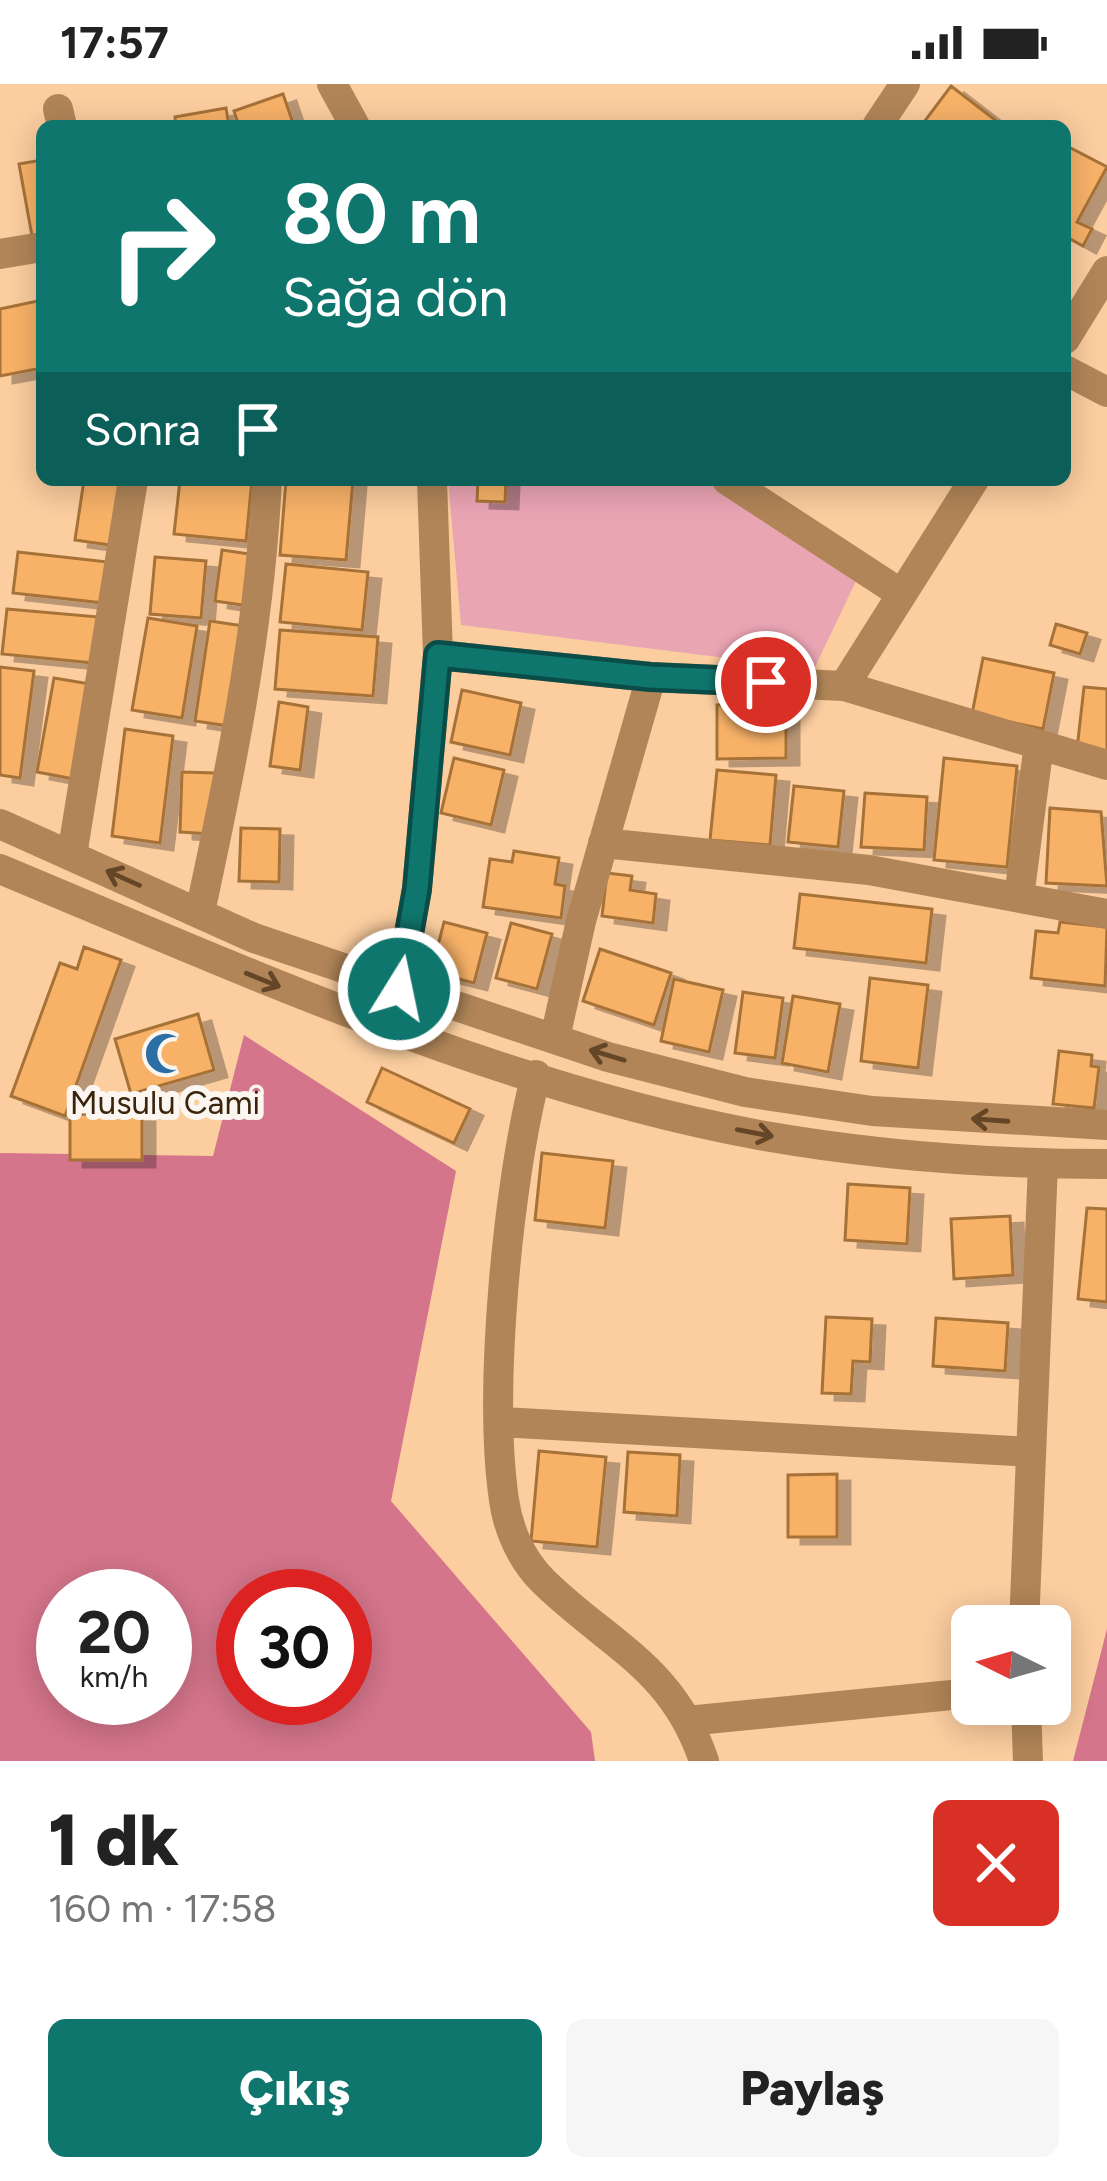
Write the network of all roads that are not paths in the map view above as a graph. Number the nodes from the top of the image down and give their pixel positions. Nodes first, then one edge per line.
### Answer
1 (332, 84) edge
2 (905, 84) edge
3 (352, 120) edge
4 (882, 120) edge
5 (36, 248) edge
6 (0, 254) edge
7 (1107, 271) edge
8 (1071, 329) edge
9 (1071, 373) edge
10 (1107, 392) edge
11 (132, 486) edge
12 (267, 486) edge
13 (432, 486) edge
14 (737, 486) edge
15 (970, 486) edge
16 (900, 593) junction
17 (438, 655) junction
18 (650, 677) junction
19 (844, 686) junction
20 (1039, 744) junction
21 (1107, 765) edge
22 (0, 824) edge
23 (603, 843) junction
24 (72, 854) junction
25 (0, 869) edge
26 (1019, 897) junction
27 (200, 912) junction
28 (1107, 914) edge
29 (399, 989) junction
30 (555, 1038) junction
31 (536, 1075) junction
32 (1107, 1125) edge
33 (1043, 1164) junction
34 (1107, 1164) edge
35 (502, 1422) junction
36 (1031, 1452) junction
37 (1025, 1605) edge
38 (951, 1695) edge
39 (687, 1721) junction
40 (1027, 1725) edge
41 (704, 1761) edge
42 (1028, 1761) edge

1 - 3 street
2 - 4 street
5 - 6 street
7 - 8 street
9 - 10 street
11 - 24 street
12 - 27 street
13 - 17 street
14 - 16 street
15 - 16 street
16 - 19 street
17 - 18 street
17 - 29 street
18 - 19 street
18 - 23 street
19 - 20 street
20 - 21 street
20 - 26 street
22 - 24 street
23 - 26 street
23 - 30 street
27 -> 24 street
25 -> 31 street
26 - 28 street
27 - 29 street
29 - 30 street
32 -> 30 street
31 -> 33 street
31 - 35 street
33 - 34 street
33 - 36 street
35 - 36 street
35 - 39 street
36 - 37 street
38 - 39 street
39 - 41 street
40 - 42 street

